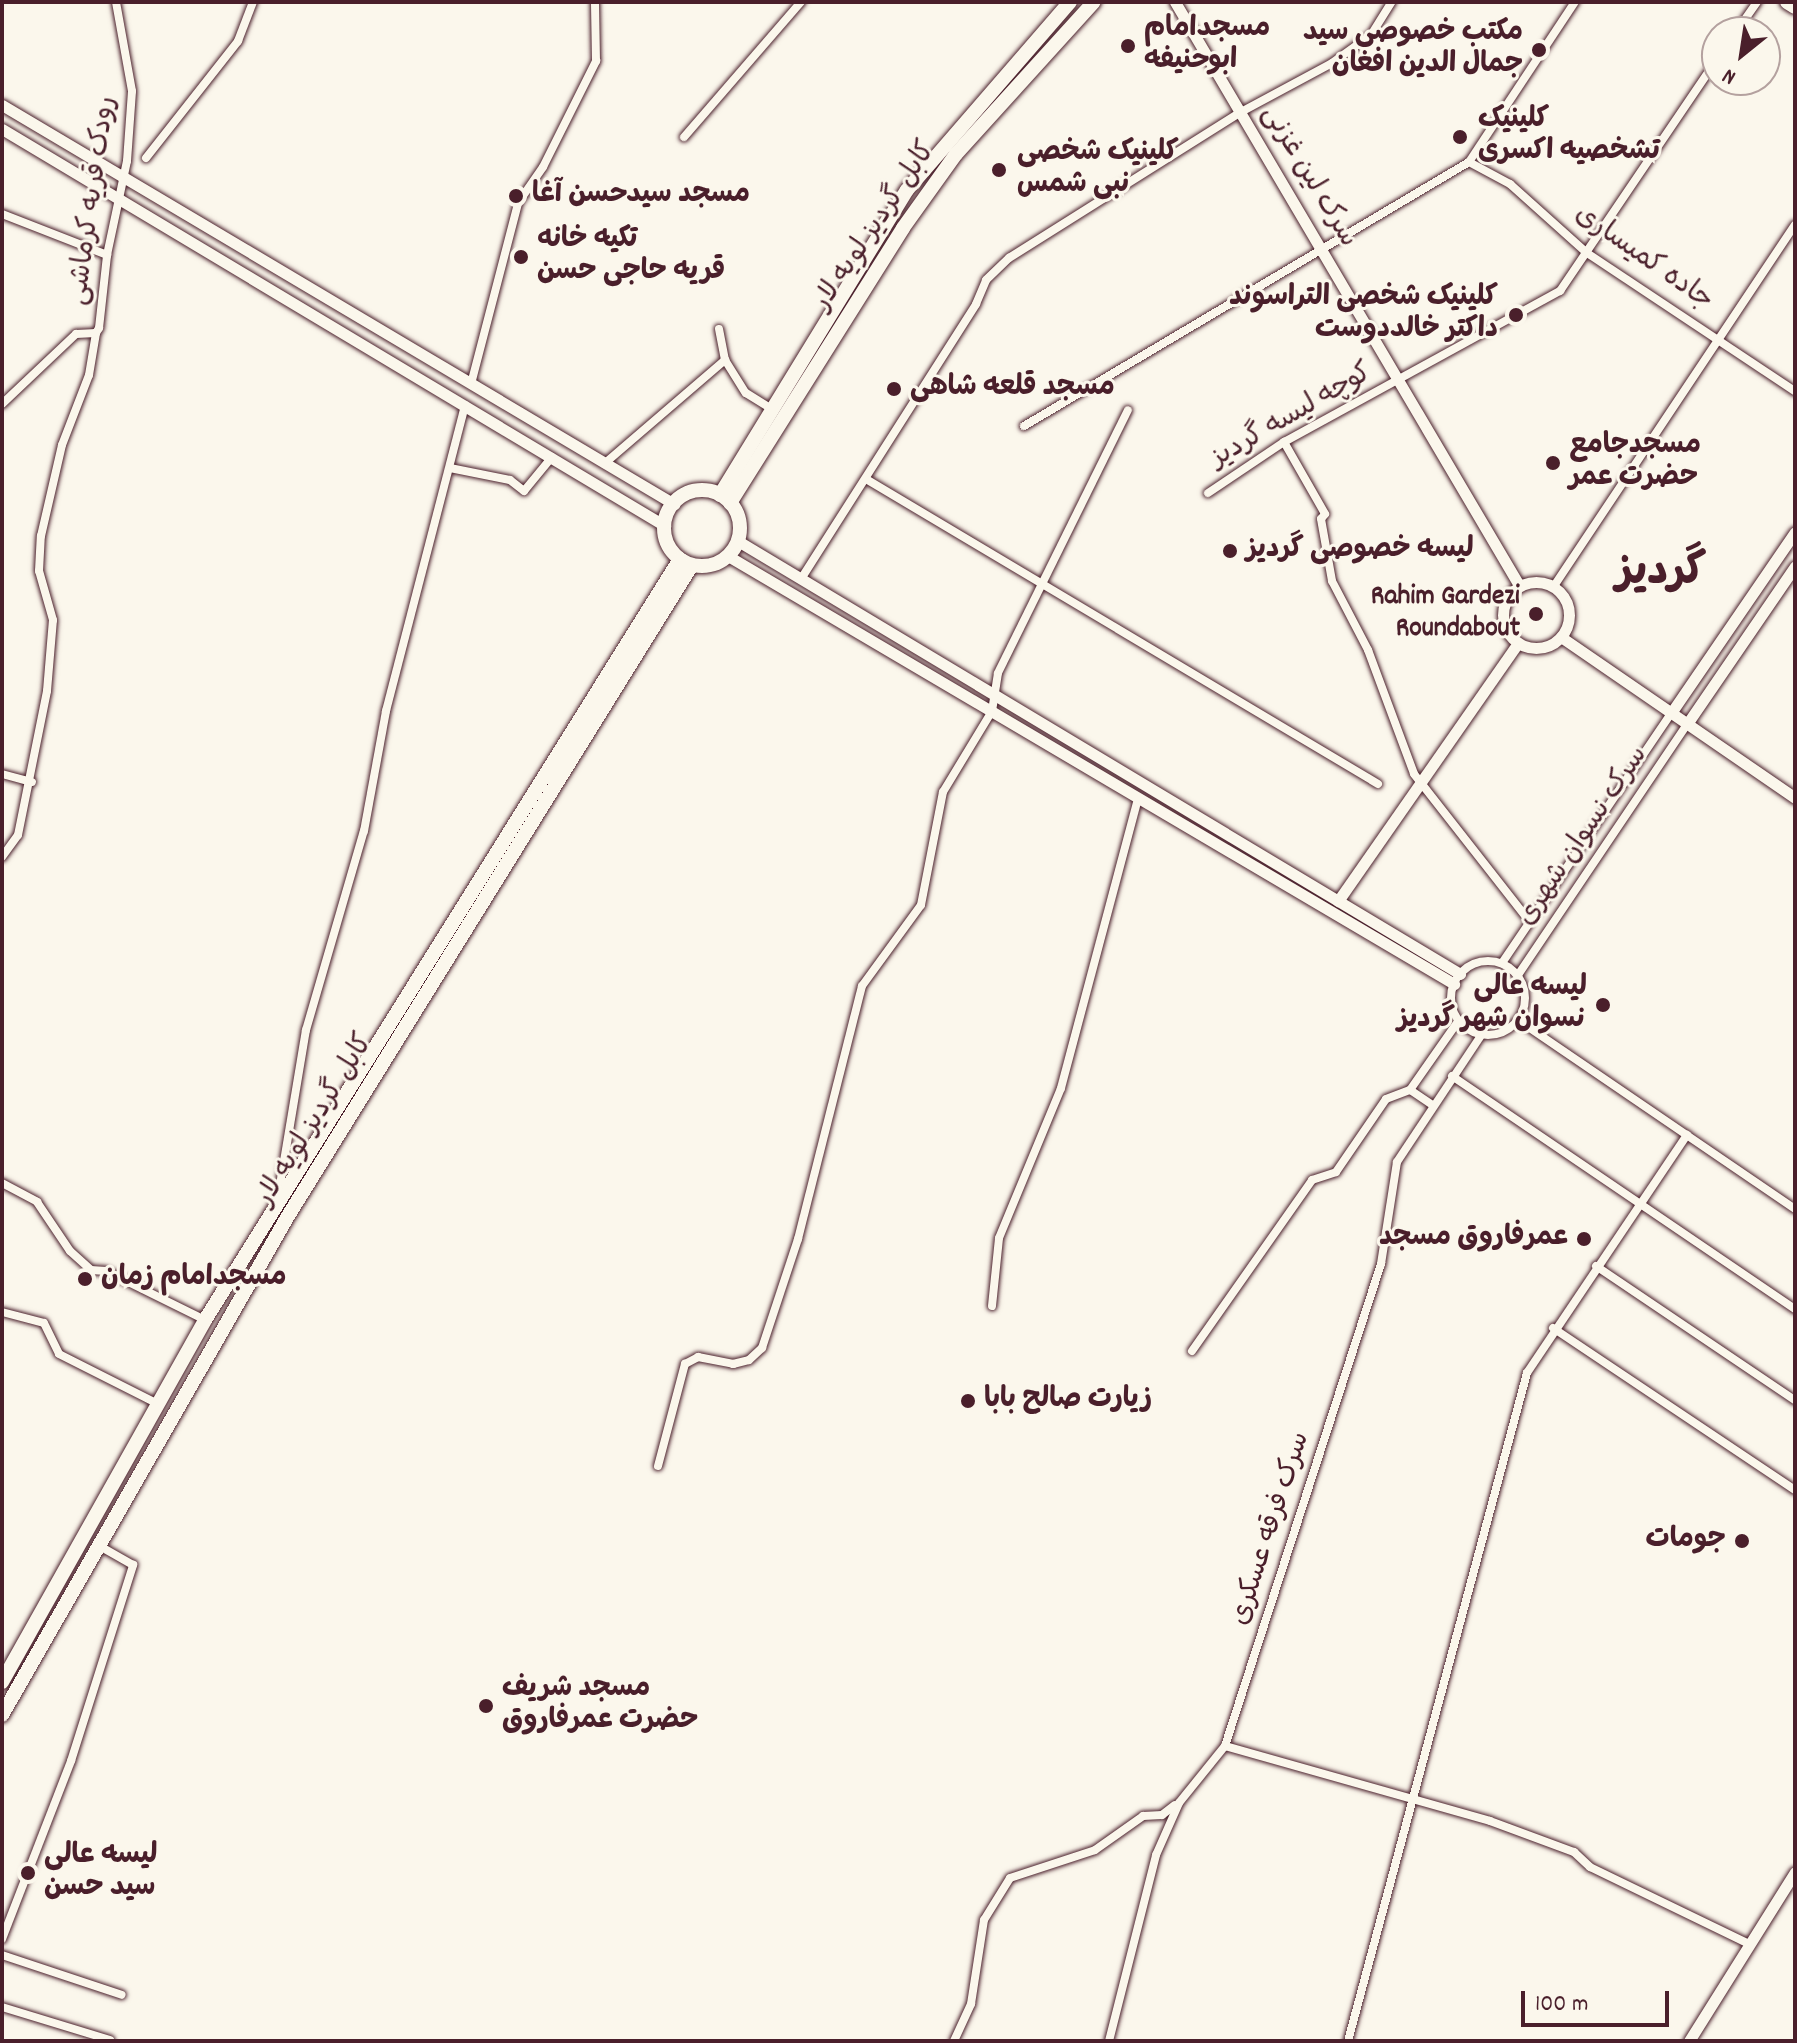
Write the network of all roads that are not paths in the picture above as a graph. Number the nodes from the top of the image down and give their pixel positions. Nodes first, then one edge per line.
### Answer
1 (116, 2) edge
2 (253, 2) edge
3 (595, 2) edge
4 (801, 2) edge
5 (1070, 2) edge
6 (1094, 2) edge
7 (1175, 2) edge
8 (1392, 2) edge
9 (1575, 2) edge
10 (1787, 2) edge
11 (1795, 7) edge
12 (1701, 83) edge
13 (2, 105) edge
14 (1241, 112) junction
15 (2, 129) edge
16 (684, 137) dead end
17 (146, 158) dead end
18 (1469, 162) junction
19 (124, 177) junction
20 (119, 199) junction
21 (2, 214) edge
22 (1795, 225) edge
23 (1322, 247) junction
24 (1587, 253) junction
25 (107, 255) junction
26 (719, 329) dead end
27 (96, 333) junction
28 (1718, 337) junction
29 (725, 360) junction
30 (1400, 381) junction
31 (471, 384) junction
32 (1795, 391) edge
33 (2, 404) edge
34 (465, 405) junction
35 (773, 410) junction
36 (1128, 410) dead end
37 (1024, 426) dead end
38 (1284, 442) junction
39 (552, 457) junction
40 (604, 464) junction
41 (450, 468) junction
42 (866, 479) junction
43 (1208, 493) dead end
44 (725, 499) junction
45 (674, 504) junction
46 (665, 526) junction
47 (1795, 532) edge
48 (738, 541) junction
49 (728, 556) junction
50 (686, 562) junction
51 (1795, 566) edge
52 (801, 579) junction
53 (1040, 582) junction
54 (1519, 585) junction
55 (1554, 586) junction
56 (1561, 637) junction
57 (1518, 643) junction
58 (995, 695) junction
59 (992, 711) junction
60 (1671, 713) junction
61 (1687, 724) junction
62 (2, 774) edge
63 (32, 782) junction
64 (1378, 784) dead end
65 (1420, 784) junction
66 (1138, 798) junction
67 (1795, 798) edge
68 (2, 857) edge
69 (1338, 901) junction
70 (1530, 922) junction
71 (1502, 963) junction
72 (1518, 975) junction
73 (1457, 979) junction
74 (1459, 1020) junction
75 (1518, 1020) junction
76 (1482, 1034) junction
77 (1452, 1076) junction
78 (1410, 1090) junction
79 (1431, 1104) junction
80 (1687, 1135) junction
81 (2, 1183) edge
82 (1640, 1203) junction
83 (278, 1206) junction
84 (1795, 1209) edge
85 (1596, 1266) junction
86 (992, 1306) dead end
87 (1795, 1309) edge
88 (2, 1312) edge
89 (205, 1320) junction
90 (1553, 1328) junction
91 (1192, 1351) dead end
92 (1795, 1400) edge
93 (158, 1404) junction
94 (658, 1466) dead end
95 (1795, 1490) edge
96 (98, 1545) junction
97 (2, 1682) edge
98 (2, 1715) edge
99 (1225, 1746) junction
100 (1414, 1802) junction
101 (1179, 1803) junction
102 (1795, 1872) edge
103 (2, 1939) edge
104 (1749, 1944) junction
105 (2, 1955) edge
106 (122, 1995) dead end
107 (2, 2007) edge
108 (110, 2040) edge
109 (954, 2041) edge
110 (1109, 2041) edge
111 (1348, 2041) edge
112 (1689, 2041) edge

1 - 19 street, رودک قریه کرماشی
2 - 17 street
3 - 31 street
4 - 16 street
5 - 35 highway, کابل گردیز لویه لار
6 - 44 highway, کابل گردیز لویه لار
7 - 14 street, سرک لین غزنی
8 - 14 street
9 - 18 street
10 - 11 highway
12 - 24 street, کوچه لیسه گردیز
13 - 19 street
14 - 23 street, سرک لین غزنی
14 - 42 street
15 - 20 street
18 - 23 street
18 - 24 street, جاده کمیساری
19 - 20 street, رودک قریه کرماشی
19 - 31 street
20 - 25 street, رودک قریه کرماشی
20 - 34 street
21 - 25 street
22 - 28 street
23 - 30 street, سرک لین غزنی
23 - 37 street
24 - 28 street, جاده کمیساری
24 - 30 street, کوچه لیسه گردیز
25 - 27 street, رودک قریه کرماشی
26 - 29 street
27 - 33 street, رودک قریه کرماشی
27 - 63 street
28 - 32 street, جاده کمیساری
28 - 55 street
29 - 35 street
29 - 40 street
30 - 38 street, کوچه لیسه گردیز
30 - 54 street, سرک لین غزنی
31 - 40 street
34 - 39 street
34 - 41 street
35 - 44 highway, کابل گردیز لویه لار
36 - 53 street
38 - 43 street, کوچه لیسه گردیز
38 - 65 street
39 - 41 street
39 - 46 street
40 - 45 street
41 - 83 street
42 - 52 street
42 - 53 street
44 - 45 highway
44 - 48 highway
45 - 46 highway
46 - 50 highway
47 - 60 street
48 - 49 highway
48 - 52 street
49 - 50 highway
49 - 59 street
50 - 83 highway, کابل گردیز لویه لار
50 - 96 highway, کابل گردیز لویه لار
51 - 61 street
52 - 58 street
53 - 58 street
53 - 64 street
54 - 55 street
54 - 57 street
55 - 56 street
56 - 57 street
56 - 60 street
57 - 65 street
58 - 59 street
58 - 69 street
59 - 66 street
59 - 94 street
60 - 61 street
60 - 70 street, سرک نسوان شهری
61 - 67 street
61 - 72 street, سرک نسوان شهری
62 - 63 street
63 - 68 street
65 - 69 street
65 - 70 street
66 - 73 street
66 - 86 street
69 - 73 street
70 - 71 street, سرک نسوان شهری
71 - 72 street
71 - 73 street
72 - 75 street
73 - 74 street
74 - 76 street
74 - 78 street
75 - 76 street
75 - 80 street
76 - 77 street, سرک فرقه عسکری
77 - 79 street, سرک فرقه عسکری
77 - 82 street
78 - 79 street
78 - 91 street
79 - 99 street, سرک فرقه عسکری
80 - 82 street
80 - 84 street
81 - 89 street
82 - 85 street
82 - 87 street
83 - 89 highway, کابل گردیز لویه لار
85 - 90 street
85 - 92 street
88 - 93 street
89 - 93 highway, کابل گردیز لویه لار
90 - 95 street
90 - 100 street
93 - 97 highway, کابل گردیز لویه لار
96 - 98 highway, کابل گردیز لویه لار
96 - 103 street
99 - 100 street
99 - 101 street, سرک فرقه عسکری
100 - 104 street
100 - 111 street
101 - 109 street
101 - 110 street, سرک فرقه عسکری
102 - 104 street
104 - 112 street
105 - 106 street
107 - 108 street

